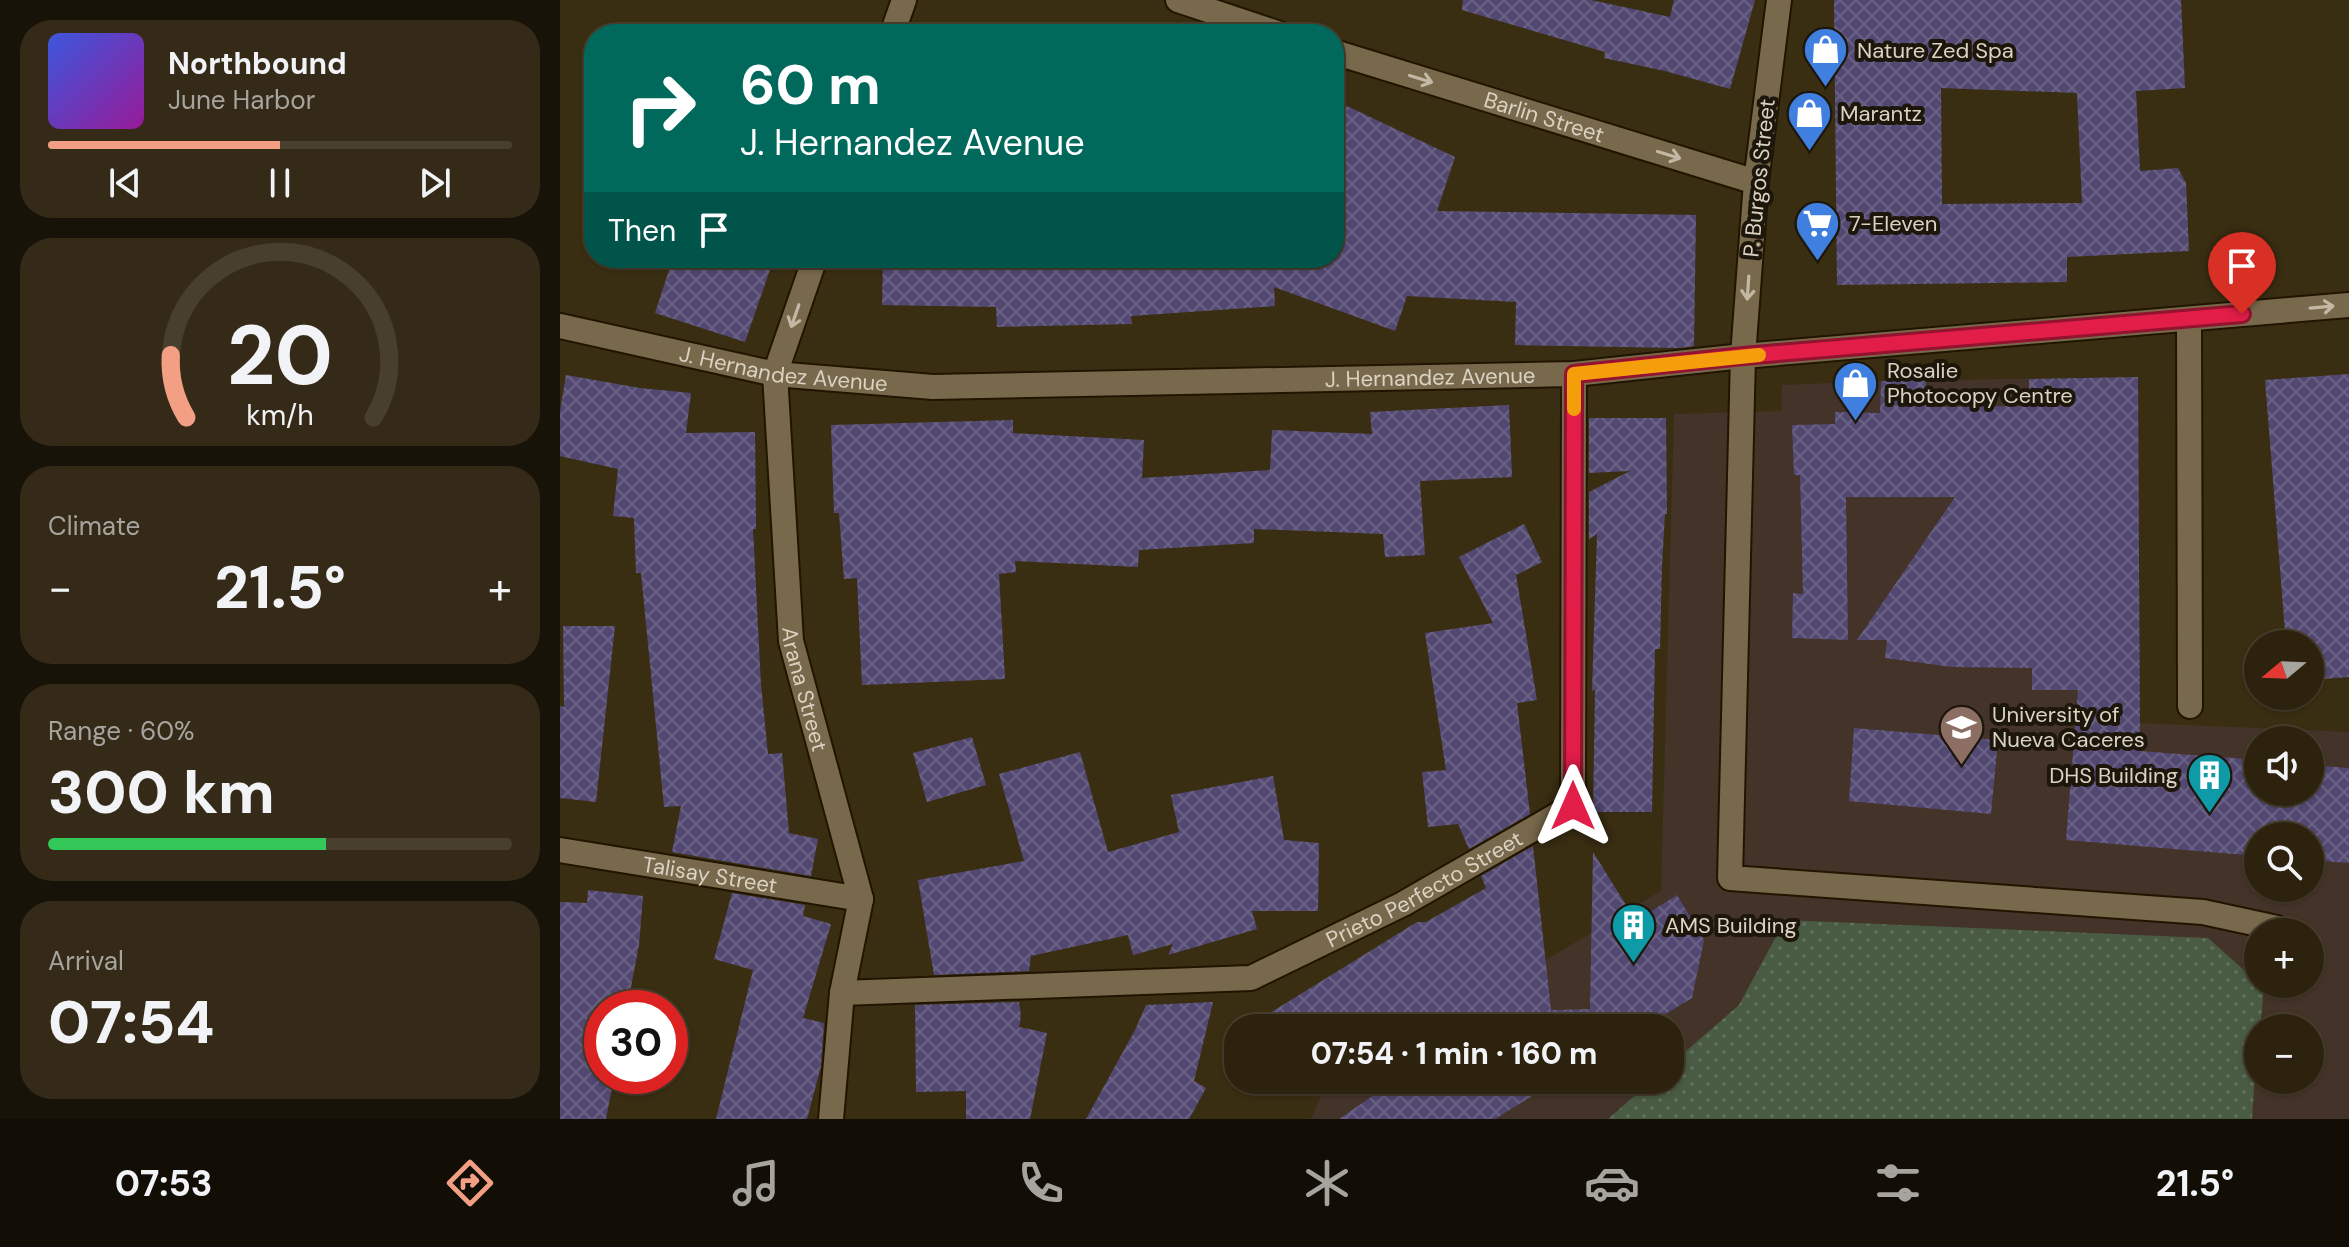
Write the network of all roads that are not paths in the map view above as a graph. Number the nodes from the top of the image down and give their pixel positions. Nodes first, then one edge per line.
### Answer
1 (904, 0) edge
2 (1178, 0) edge
3 (1779, 0) edge
4 (896, 24) edge
5 (1250, 24) edge
6 (1344, 55) edge
7 (1756, 182) junction
8 (812, 268) edge
9 (2349, 305) edge
10 (2189, 319) junction
11 (560, 326) edge
12 (1743, 356) junction
13 (775, 374) junction
14 (1574, 374) junction
15 (2190, 706) dead end
16 (560, 850) edge
17 (861, 899) junction
18 (2244, 921) edge
19 (842, 993) junction
20 (831, 1119) edge

1 - 4 street
2 - 5 street
3 - 7 street, P. Burgos Street
6 -> 7 street, Barlin Street
7 -> 12 street, P. Burgos Street
8 -> 13 street, Arana Street
10 -> 9 street, J. Hernandez Avenue
10 - 12 street, J. Hernandez Avenue
10 - 15 street
11 - 13 street, J. Hernandez Avenue
12 - 14 street, J. Hernandez Avenue
12 - 18 street, P. Burgos Street
13 - 14 street, J. Hernandez Avenue
13 - 17 street, Arana Street
14 - 19 street, Prieto Perfecto Street
16 - 17 street, Talisay Street
17 - 19 street, Arana Street
19 - 20 street, Arana Street

